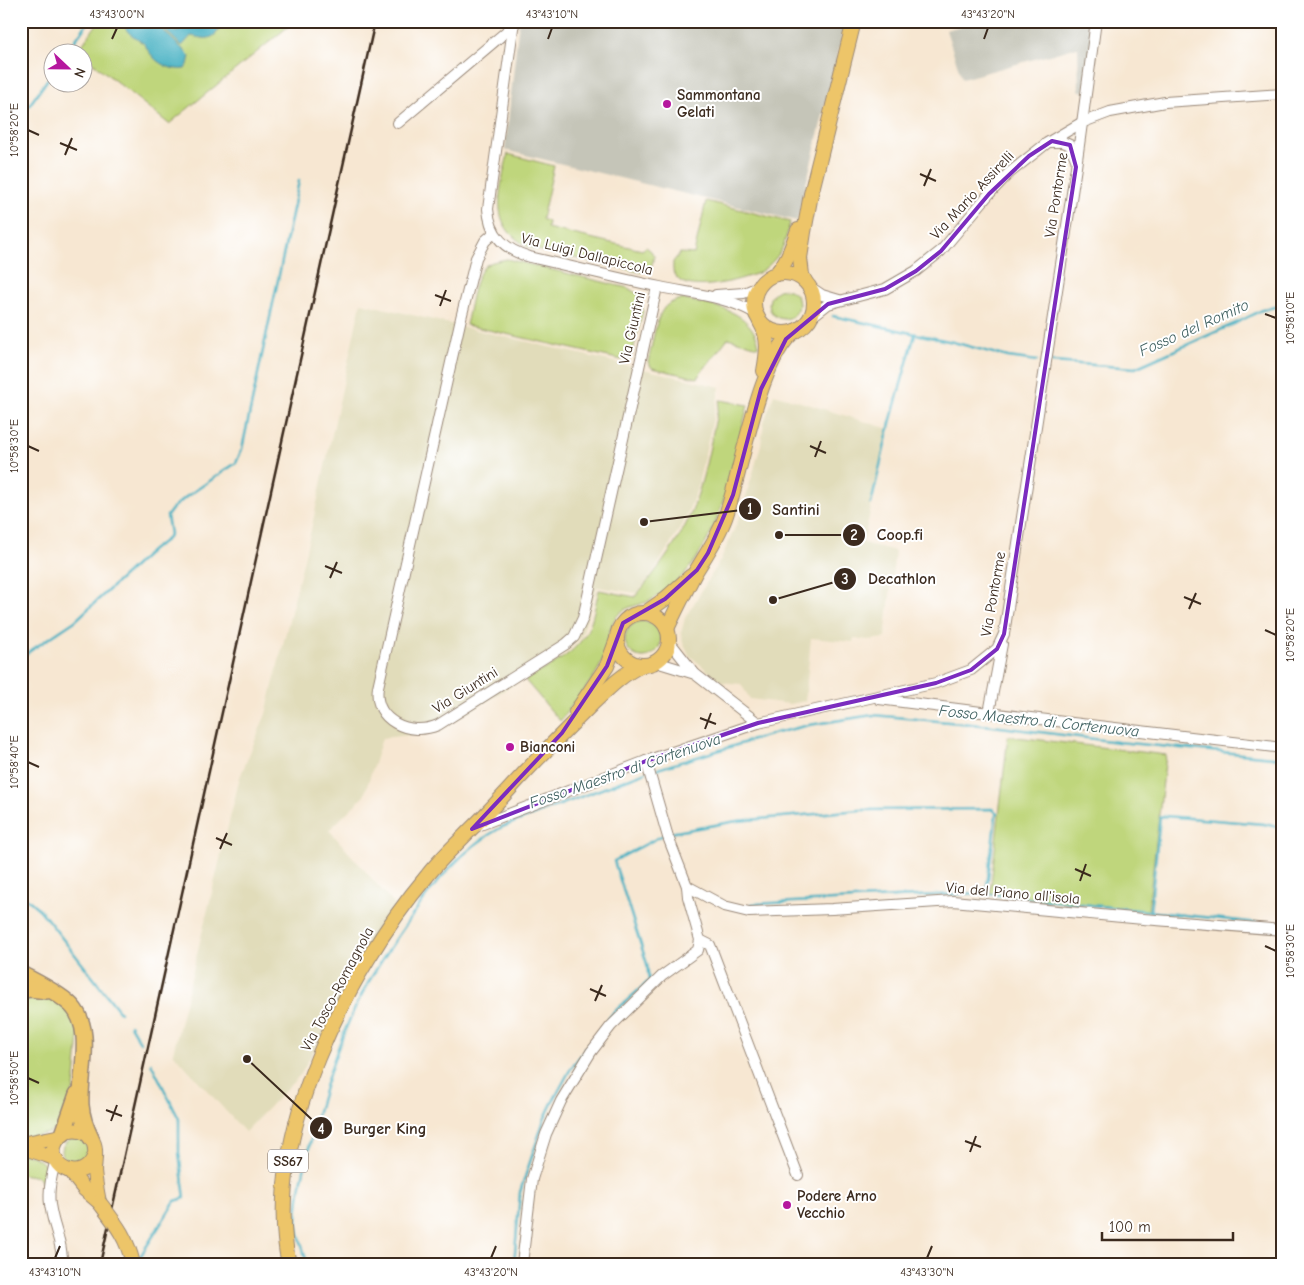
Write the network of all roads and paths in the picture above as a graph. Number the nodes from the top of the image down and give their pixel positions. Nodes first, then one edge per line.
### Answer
1 (854, 21) edge
2 (1096, 21) edge
3 (1280, 21) edge
4 (514, 23) edge
5 (1283, 26) edge
6 (1280, 95) edge
7 (1081, 122) junction
8 (398, 124) dead end
9 (1047, 142) junction
10 (1077, 162) junction
11 (811, 194) junction
12 (494, 233) junction
13 (776, 274) junction
14 (807, 284) junction
15 (657, 287) junction
16 (758, 287) junction
17 (710, 296) junction
18 (840, 300) junction
19 (758, 318) junction
20 (810, 318) junction
21 (795, 331) junction
22 (761, 389) junction
23 (697, 570) junction
24 (645, 613) junction
25 (1004, 634) junction
26 (668, 635) junction
27 (617, 639) junction
28 (656, 662) junction
29 (642, 665) junction
30 (695, 674) junction
31 (870, 698) junction
32 (989, 712) junction
33 (758, 723) junction
34 (562, 733) junction
35 (1283, 748) edge
36 (648, 768) junction
37 (472, 829) junction
38 (687, 886) junction
39 (1283, 930) edge
40 (700, 940) junction
41 (21, 974) edge
42 (21, 990) edge
43 (51, 992) junction
44 (82, 1073) junction
45 (62, 1135) junction
46 (91, 1138) junction
47 (21, 1145) edge
48 (94, 1157) junction
49 (56, 1160) junction
50 (70, 1171) junction
51 (798, 1175) dead end
52 (50, 1188) junction
53 (98, 1202) junction
54 (62, 1264) edge
55 (133, 1264) edge
56 (289, 1264) edge
57 (522, 1264) edge

1 - 11 main road
2 - 7 street, Via Pontorme
3 - 5 street
4 - 8 street
4 - 12 street
6 - 7 street, Via Mario Assirelli
7 - 9 street, Via Mario Assirelli
7 - 10 street, Via Pontorme
9 - 10 street
9 - 18 street, Via Mario Assirelli
10 - 25 street, Via Pontorme
11 - 13 main road
11 - 14 main road
12 - 15 street, Via Luigi Dallapiccola
12 - 15 street, Via Giuntini
13 - 14 main road
13 - 16 main road
14 - 18 street
14 - 20 main road
15 - 17 street, Via Luigi Dallapiccola
16 - 17 street, Via Luigi Dallapiccola
16 - 19 main road
17 - 19 street, Via Luigi Dallapiccola
18 - 20 street
19 - 21 main road
19 - 22 main road
20 - 21 main road
21 - 22 main road
22 - 23 main road
23 - 24 main road
23 - 26 main road
24 - 26 main road
24 - 27 main road
25 - 31 street, Via Pontorme
25 - 32 street
26 - 28 main road
26 - 30 street
27 - 29 main road
27 - 34 main road
28 - 29 main road
28 - 30 street
29 - 34 main road
30 - 33 street
31 - 32 street
31 - 33 street, Via Pontorme
32 - 35 street
33 - 36 street, Via Pontorme
34 - 37 main road, Via Tosco-Romagnola
36 - 37 street, Via Pontorme
36 - 38 street
37 - 56 main road, Via Tosco-Romagnola / SS67
38 - 39 street, Via del Piano all'isola
38 - 40 street
40 - 51 street
40 - 57 street
41 - 43 highway
42 - 43 highway
43 - 44 highway
44 - 45 highway
44 - 46 highway
45 - 46 main road
45 - 47 main road
45 - 49 main road
46 - 48 main road
47 - 49 main road
48 - 50 main road
48 - 53 main road
49 - 50 main road
49 - 52 street
50 - 52 street
50 - 53 main road
52 - 54 street
53 - 55 main road, bridge

